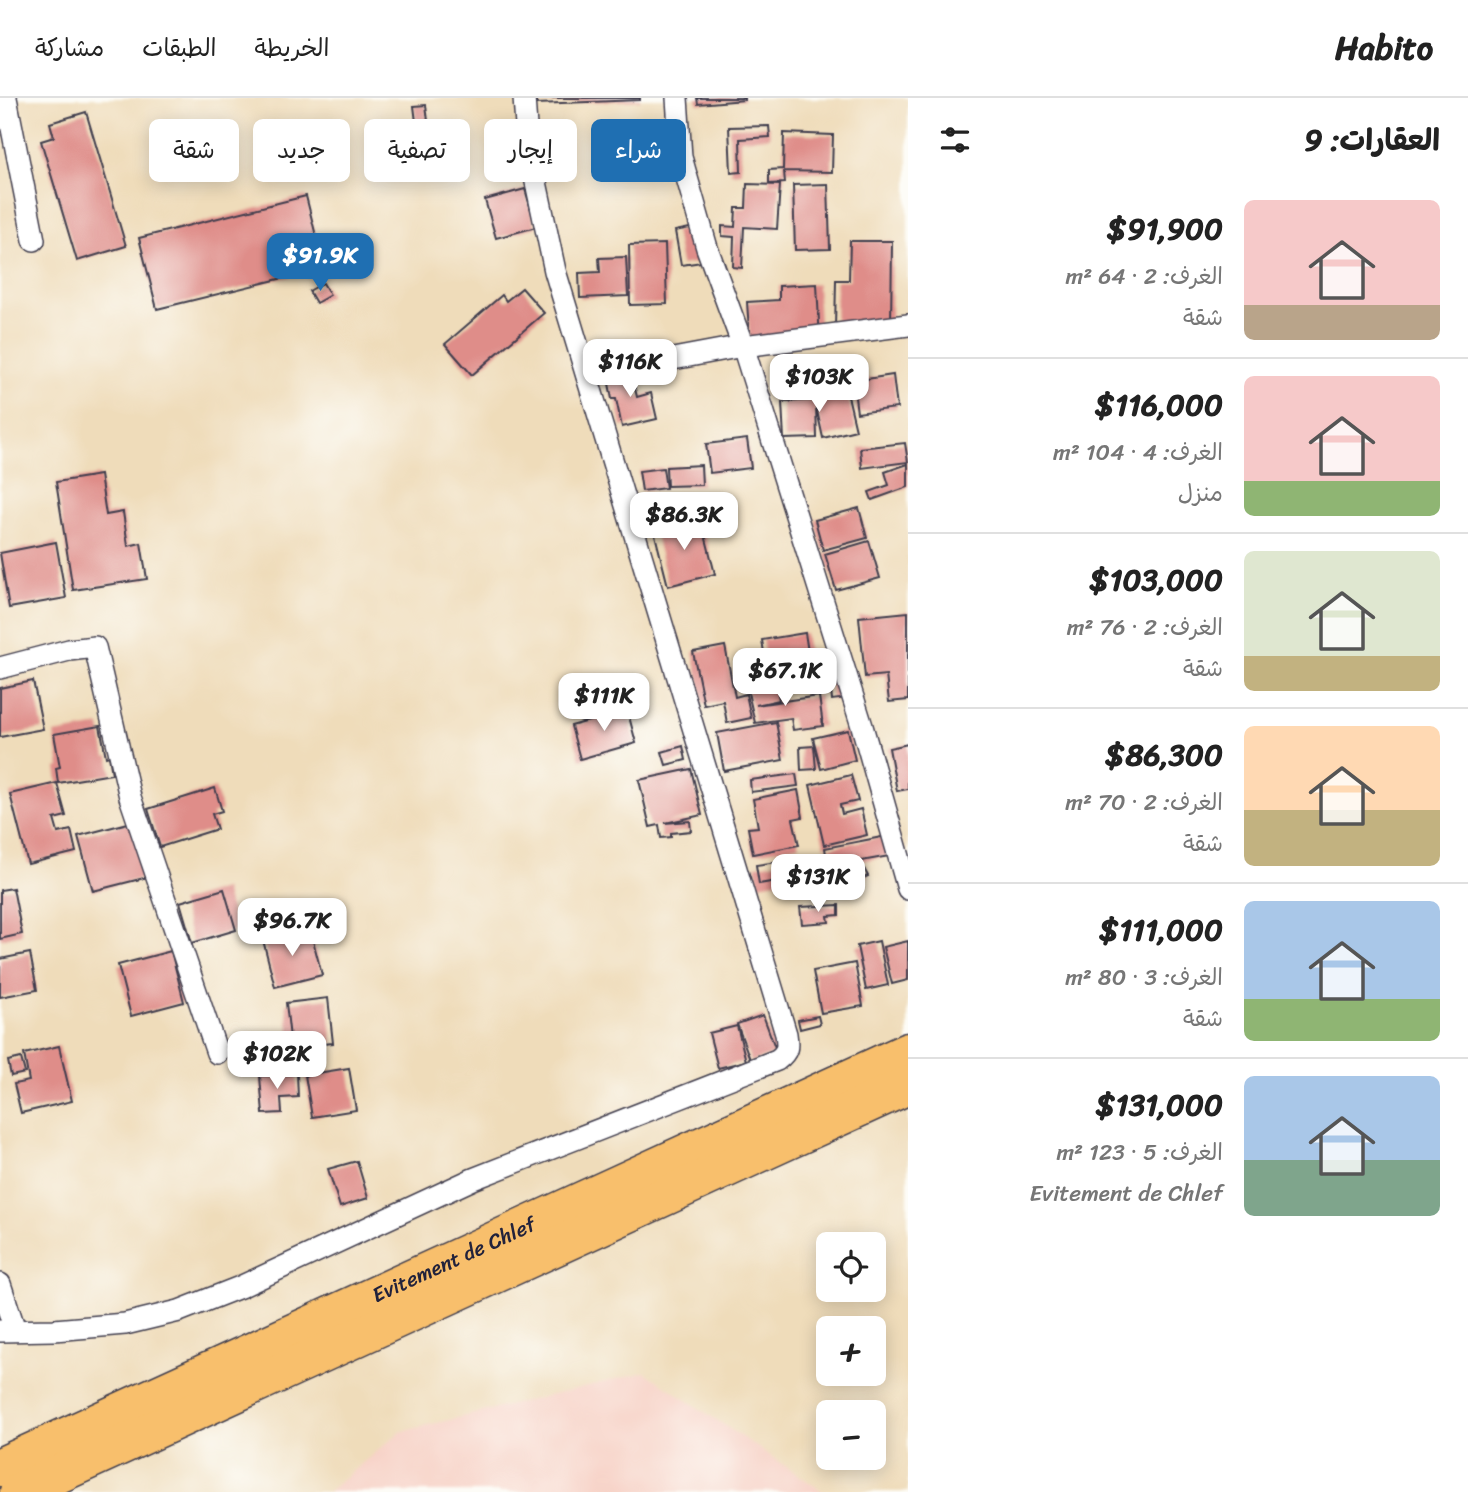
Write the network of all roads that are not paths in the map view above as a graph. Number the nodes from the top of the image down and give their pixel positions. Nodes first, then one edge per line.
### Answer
1 (6, 98) edge
2 (524, 98) edge
3 (677, 98) edge
4 (34, 240) dead end
5 (908, 325) edge
6 (743, 345) junction
7 (587, 375) junction
8 (0, 668) edge
9 (908, 889) edge
10 (908, 1052) edge
11 (217, 1053) dead end
12 (908, 1085) edge
13 (0, 1284) edge
14 (8, 1330) edge
15 (0, 1467) edge
16 (19, 1492) edge

1 - 4 street
2 - 7 street
3 - 6 street
5 - 6 street
6 - 7 street
6 - 9 street
7 - 14 street
8 - 11 street
10 - 15 highway, Evitement de Chlef
12 - 16 highway, Evitement de Chlef
13 - 14 street

